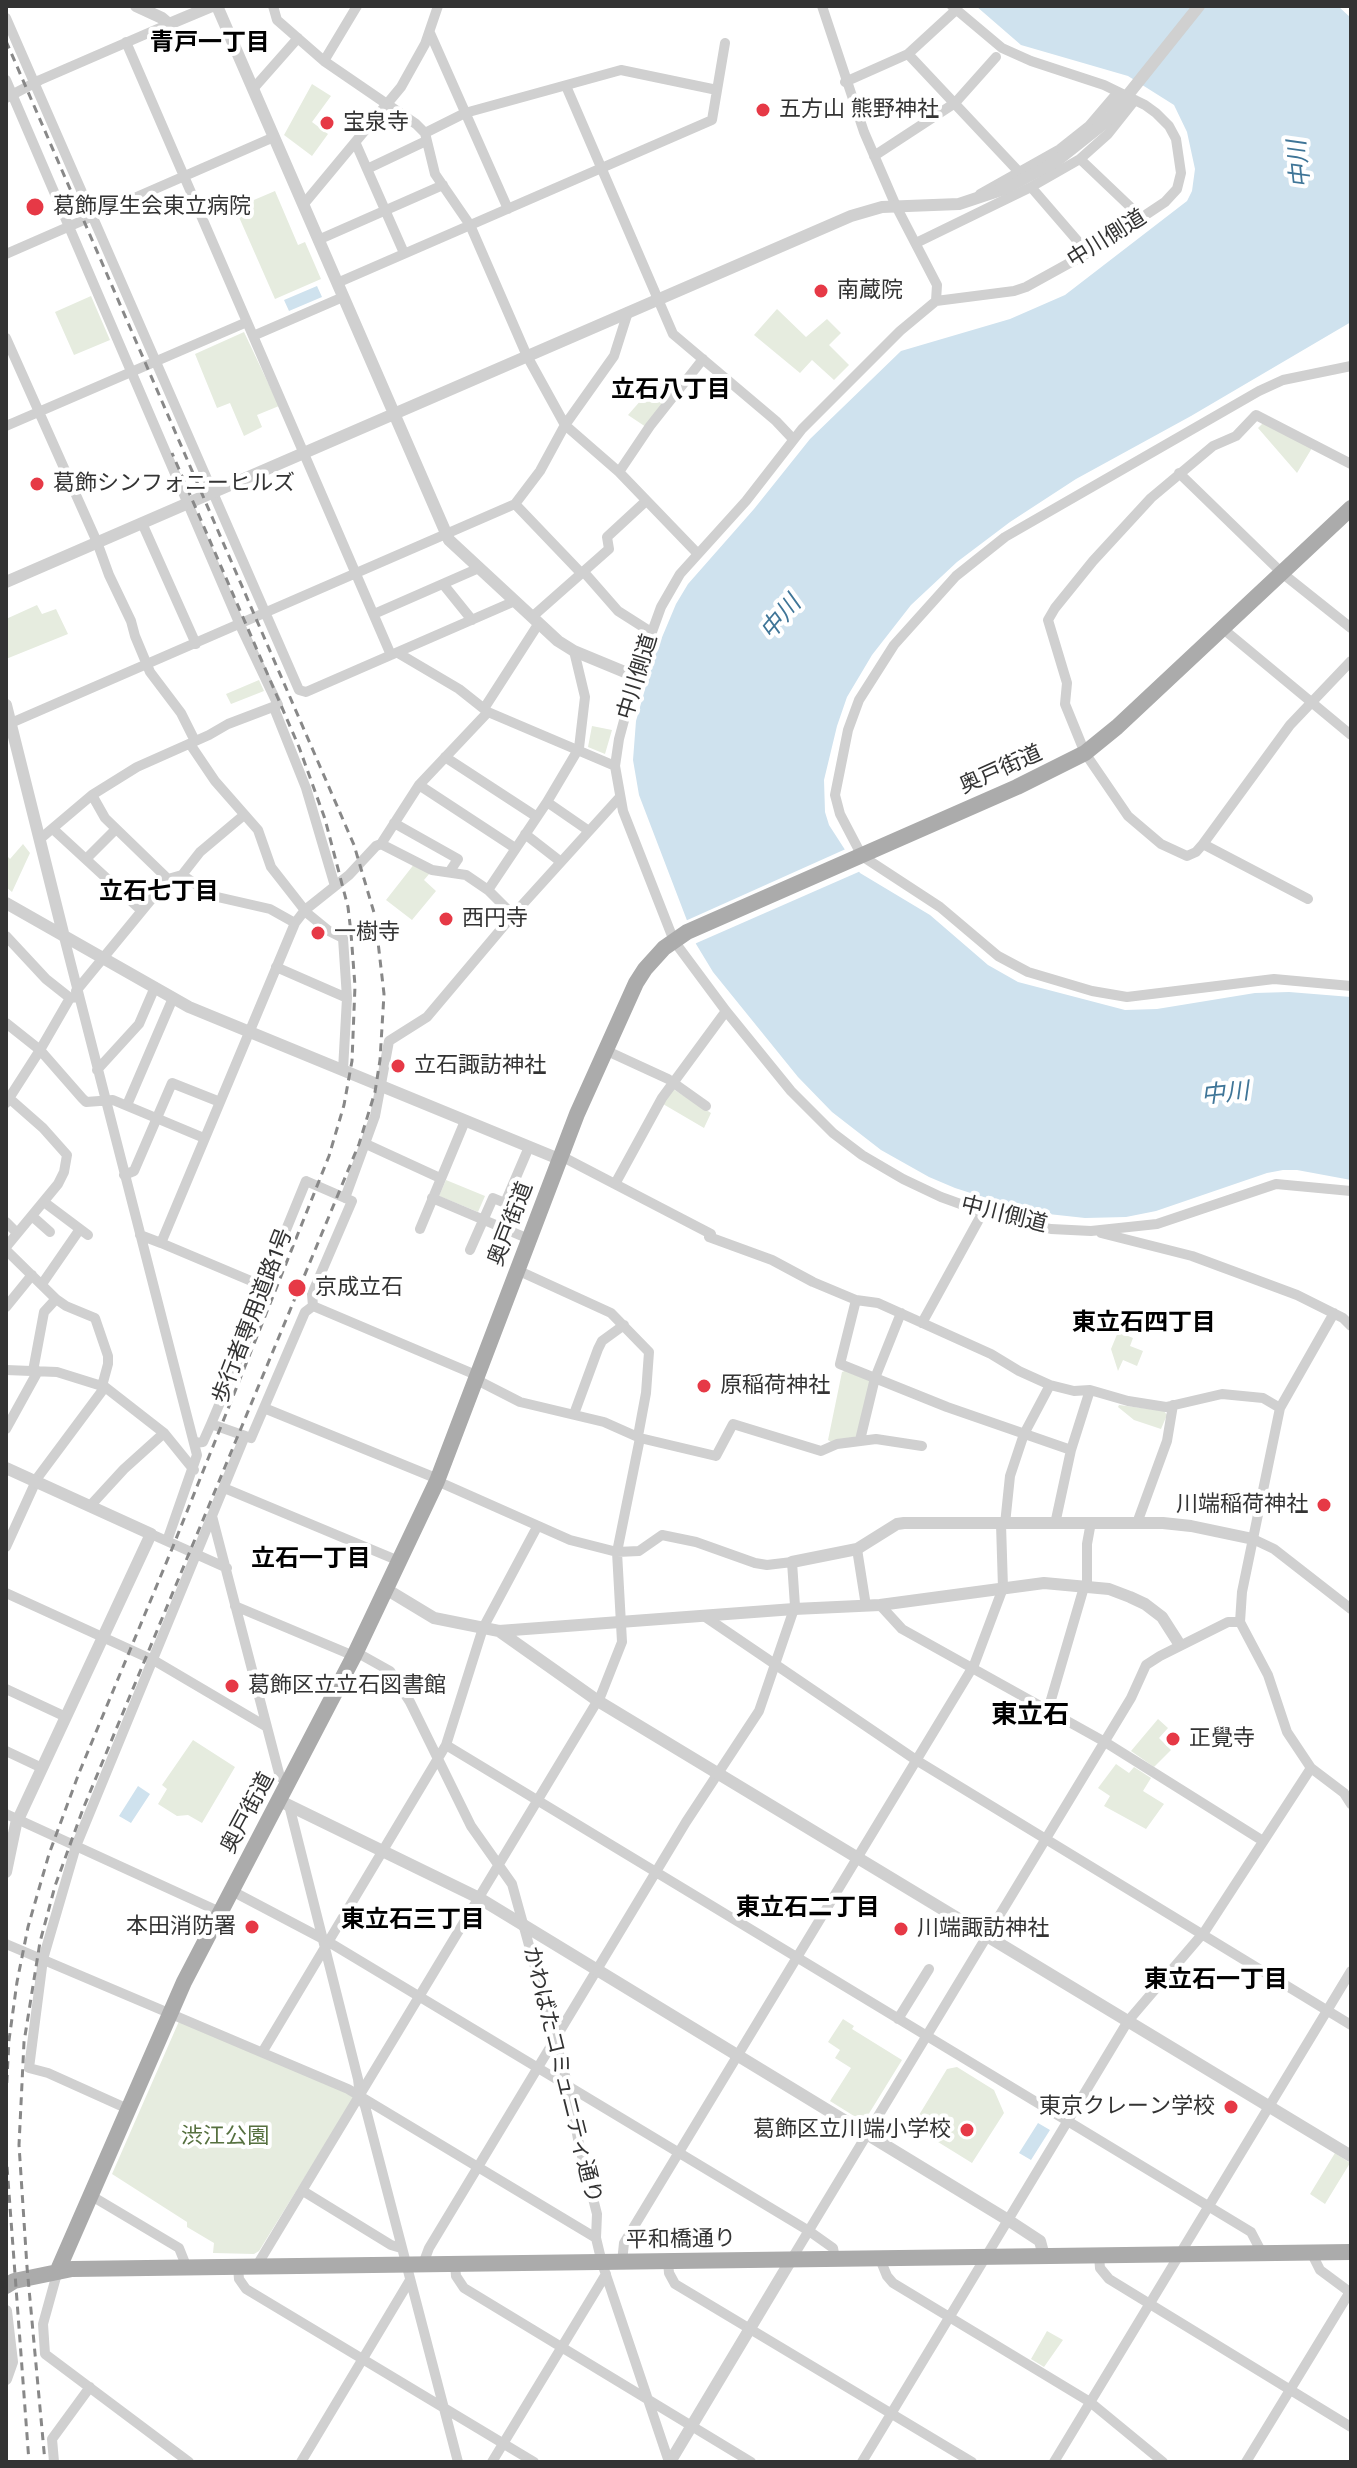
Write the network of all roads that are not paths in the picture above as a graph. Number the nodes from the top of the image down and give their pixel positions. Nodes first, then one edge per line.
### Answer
1 (136, 6) edge
2 (215, 6) edge
3 (273, 6) edge
4 (357, 6) edge
5 (438, 6) edge
6 (822, 6) edge
7 (1199, 6) edge
8 (955, 8) edge
9 (6, 18) edge
10 (169, 24) junction
11 (430, 33) junction
12 (298, 38) junction
13 (126, 42) junction
14 (725, 43) dead end
15 (908, 54) junction
16 (996, 57) dead end
17 (324, 61) junction
18 (6, 80) edge
19 (845, 82) junction
20 (34, 83) junction
21 (566, 86) junction
22 (253, 89) junction
23 (717, 90) junction
24 (1118, 92) junction
25 (9, 96) edge
26 (1135, 100) junction
27 (955, 103) junction
28 (388, 105) junction
29 (465, 113) junction
30 (274, 137) junction
31 (426, 137) junction
32 (356, 144) junction
33 (874, 156) junction
34 (1080, 159) junction
35 (603, 168) junction
36 (367, 169) junction
37 (1019, 172) junction
38 (185, 177) junction
39 (443, 185) junction
40 (1031, 187) junction
41 (969, 202) junction
42 (303, 205) junction
43 (896, 206) junction
44 (508, 209) junction
45 (385, 210) junction
46 (92, 217) junction
47 (1142, 218) junction
48 (470, 225) junction
49 (68, 227) junction
50 (318, 240) junction
51 (916, 243) junction
52 (404, 253) junction
53 (1088, 253) junction
54 (6, 254) edge
55 (337, 283) junction
56 (343, 297) junction
57 (658, 299) junction
58 (936, 301) junction
59 (628, 312) junction
60 (247, 322) junction
61 (253, 336) junction
62 (6, 338) edge
63 (527, 356) junction
64 (703, 359) junction
65 (155, 361) junction
66 (1351, 366) edge
67 (131, 372) junction
68 (40, 411) junction
69 (393, 414) junction
70 (565, 425) junction
71 (6, 426) edge
72 (793, 439) junction
73 (304, 453) junction
74 (1351, 464) edge
75 (619, 472) junction
76 (1179, 473) junction
77 (211, 493) junction
78 (646, 501) junction
79 (188, 503) junction
80 (515, 504) junction
81 (1351, 508) edge
82 (142, 523) junction
83 (446, 535) junction
84 (97, 542) junction
85 (698, 554) junction
86 (479, 568) junction
87 (582, 572) junction
88 (1282, 573) junction
89 (356, 575) junction
90 (6, 582) edge
91 (443, 584) junction
92 (515, 601) junction
93 (265, 614) junction
94 (374, 614) junction
95 (472, 620) junction
96 (535, 620) junction
97 (240, 625) junction
98 (1222, 628) junction
99 (1351, 628) edge
100 (651, 632) junction
101 (196, 644) junction
102 (574, 651) junction
103 (394, 654) junction
104 (1351, 661) edge
105 (147, 665) junction
106 (634, 675) junction
107 (1312, 702) junction
108 (6, 705) edge
109 (276, 706) junction
110 (486, 709) junction
111 (11, 723) junction
112 (1351, 735) edge
113 (192, 742) junction
114 (579, 748) junction
115 (1085, 753) junction
116 (445, 757) junction
117 (615, 766) junction
118 (419, 785) junction
119 (92, 795) junction
120 (619, 798) junction
121 (547, 802) junction
122 (244, 815) junction
123 (537, 817) junction
124 (394, 823) junction
125 (53, 829) junction
126 (116, 829) junction
127 (589, 831) junction
128 (525, 834) junction
129 (40, 839) junction
130 (381, 844) junction
131 (1203, 844) junction
132 (515, 848) junction
133 (860, 856) junction
134 (86, 859) junction
135 (561, 862) junction
136 (450, 871) junction
137 (182, 875) junction
138 (168, 879) junction
139 (335, 886) junction
140 (488, 890) junction
141 (1308, 899) dead end
142 (7, 906) edge
143 (141, 910) junction
144 (305, 910) junction
145 (513, 915) junction
146 (295, 923) junction
147 (63, 933) junction
148 (6, 936) edge
149 (680, 936) junction
150 (102, 956) junction
151 (276, 967) junction
152 (1351, 986) edge
153 (155, 987) junction
154 (75, 995) junction
155 (173, 998) junction
156 (347, 998) junction
157 (726, 1011) junction
158 (6, 1023) edge
159 (249, 1031) junction
160 (40, 1050) junction
161 (605, 1050) junction
162 (97, 1070) junction
163 (343, 1070) junction
164 (674, 1083) junction
165 (382, 1087) junction
166 (105, 1100) junction
167 (8, 1101) edge
168 (220, 1102) junction
169 (127, 1105) junction
170 (706, 1106) dead end
171 (157, 1118) junction
172 (465, 1121) junction
173 (204, 1138) junction
174 (366, 1144) junction
175 (529, 1147) junction
176 (560, 1158) junction
177 (124, 1175) junction
178 (440, 1178) junction
179 (615, 1184) junction
180 (1351, 1191) edge
181 (432, 1198) junction
182 (348, 1199) junction
183 (44, 1202) junction
184 (983, 1212) junction
185 (32, 1216) junction
186 (484, 1220) junction
187 (6, 1222) edge
188 (420, 1229) dead end
189 (1091, 1231) junction
190 (50, 1232) dead end
191 (17, 1233) junction
192 (140, 1235) junction
193 (529, 1239) junction
194 (161, 1243) junction
195 (6, 1248) edge
196 (470, 1250) dead end
197 (517, 1270) junction
198 (32, 1275) junction
199 (42, 1284) junction
200 (263, 1286) junction
201 (56, 1299) junction
202 (856, 1300) junction
203 (313, 1306) junction
204 (6, 1307) edge
205 (901, 1313) junction
206 (1345, 1317) edge
207 (922, 1323) junction
208 (624, 1325) junction
209 (6, 1370) edge
210 (36, 1371) junction
211 (476, 1377) junction
212 (875, 1378) junction
213 (1050, 1385) junction
214 (104, 1387) junction
215 (1090, 1390) junction
216 (1173, 1405) junction
217 (264, 1408) junction
218 (1280, 1408) junction
219 (574, 1414) junction
220 (211, 1424) junction
221 (6, 1429) edge
222 (164, 1433) junction
223 (1024, 1434) junction
224 (639, 1437) junction
225 (244, 1438) junction
226 (860, 1440) junction
227 (194, 1443) junction
228 (922, 1446) dead end
229 (1071, 1450) junction
230 (6, 1468) edge
231 (194, 1470) junction
232 (437, 1480) junction
233 (35, 1481) junction
234 (224, 1488) junction
235 (90, 1506) junction
236 (212, 1516) junction
237 (1091, 1522) junction
238 (1137, 1523) junction
239 (1003, 1524) junction
240 (1055, 1524) junction
241 (537, 1527) junction
242 (151, 1534) junction
243 (1253, 1539) junction
244 (167, 1541) junction
245 (6, 1547) edge
246 (857, 1549) junction
247 (617, 1552) junction
248 (197, 1554) junction
249 (399, 1561) junction
250 (792, 1562) junction
251 (227, 1568) junction
252 (1085, 1587) junction
253 (1003, 1588) junction
254 (386, 1589) junction
255 (6, 1593) edge
256 (880, 1605) junction
257 (235, 1606) junction
258 (866, 1606) junction
259 (794, 1609) junction
260 (1351, 1609) edge
261 (704, 1616) junction
262 (621, 1621) junction
263 (1240, 1622) junction
264 (483, 1628) junction
265 (499, 1631) junction
266 (103, 1638) junction
267 (1179, 1644) junction
268 (355, 1654) junction
269 (153, 1660) junction
270 (775, 1664) junction
271 (972, 1668) junction
272 (6, 1689) edge
273 (598, 1701) junction
274 (1048, 1710) junction
275 (66, 1717) junction
276 (267, 1727) junction
277 (1105, 1742) junction
278 (446, 1745) junction
279 (6, 1751) edge
280 (439, 1759) junction
281 (916, 1760) junction
282 (42, 1768) junction
283 (1311, 1768) junction
284 (717, 1772) junction
285 (290, 1782) junction
286 (538, 1801) junction
287 (284, 1803) junction
288 (1351, 1804) edge
289 (12, 1817) edge
290 (1046, 1839) junction
291 (1263, 1841) junction
292 (76, 1846) junction
293 (382, 1851) junction
294 (857, 1857) junction
295 (499, 1865) junction
296 (6, 1872) edge
297 (656, 1872) junction
298 (232, 1891) junction
299 (479, 1898) junction
300 (220, 1912) junction
301 (524, 1925) junction
302 (1202, 1934) junction
303 (987, 1936) junction
304 (324, 1942) junction
305 (6, 1944) edge
306 (797, 1957) junction
307 (43, 1959) junction
308 (929, 1969) dead end
309 (598, 1970) junction
310 (1351, 1971) edge
311 (418, 1997) junction
312 (1327, 2010) junction
313 (171, 2013) junction
314 (898, 2019) junction
315 (1128, 2021) junction
316 (1351, 2025) edge
317 (926, 2036) junction
318 (556, 2038) junction
319 (263, 2051) junction
320 (738, 2056) junction
321 (538, 2068) junction
322 (568, 2086) junction
323 (360, 2096) junction
324 (1270, 2107) junction
325 (128, 2109) junction
326 (1068, 2122) junction
327 (869, 2135) junction
328 (679, 2153) junction
329 (1351, 2156) edge
330 (478, 2166) junction
331 (303, 2191) junction
332 (90, 2195) junction
333 (1209, 2207) junction
334 (1008, 2220) junction
335 (809, 2231) junction
336 (596, 2238) junction
337 (401, 2248) junction
338 (1311, 2252) junction
339 (1351, 2252) edge
340 (1262, 2253) junction
341 (1180, 2255) junction
342 (1044, 2256) junction
343 (1099, 2256) junction
344 (986, 2258) junction
345 (835, 2259) junction
346 (880, 2259) junction
347 (791, 2260) junction
348 (622, 2262) junction
349 (668, 2262) junction
350 (455, 2265) junction
351 (238, 2267) junction
352 (256, 2267) junction
353 (187, 2268) junction
354 (604, 2269) junction
355 (58, 2270) junction
356 (413, 2270) junction
357 (9, 2282) edge
358 (1350, 2291) edge
359 (1150, 2305) junction
360 (6, 2311) edge
361 (949, 2317) junction
362 (750, 2329) junction
363 (9, 2345) edge
364 (561, 2347) junction
365 (362, 2359) junction
366 (6, 2379) edge
367 (90, 2387) junction
368 (1290, 2390) junction
369 (650, 2400) junction
370 (1090, 2402) junction
371 (443, 2408) junction
372 (891, 2414) junction
373 (692, 2426) junction
374 (1351, 2427) edge
375 (503, 2443) junction
376 (54, 2462) edge
377 (189, 2462) edge
378 (301, 2462) edge
379 (458, 2462) edge
380 (492, 2462) edge
381 (534, 2462) edge
382 (669, 2462) edge
383 (751, 2462) edge
384 (862, 2462) edge
385 (972, 2462) edge
386 (1054, 2462) edge
387 (1163, 2462) edge
388 (1246, 2462) edge

1 - 10 street
2 - 10 street
2 - 22 street
3 - 12 street
4 - 17 street
5 - 11 street
6 - 19 street
7 - 41 street, bridge
8 - 15 street
8 - 24 street, 中川側道
9 - 20 street
10 - 13 street
11 - 28 street
11 - 29 street
12 - 17 street
12 - 22 street
13 - 20 street
13 - 38 street
14 - 23 street
15 - 19 street
15 - 27 street
16 - 27 street
17 - 28 street
18 - 25 street
19 - 33 street
20 - 25 street
20 - 46 street
21 - 23 street
21 - 29 street
21 - 35 street
22 - 30 street
23 - 35 street
24 - 26 street, 中川側道
24 - 37 street
25 - 49 street
26 - 34 street
26 - 47 street, 中川側道
27 - 33 street
27 - 37 street
28 - 31 street
28 - 32 street
29 - 31 street
29 - 44 street
30 - 38 street
30 - 42 street
31 - 36 street
31 - 39 street
32 - 36 street
32 - 42 street
33 - 43 street
34 - 40 street
34 - 47 street
35 - 44 street
35 - 57 street
36 - 45 street
37 - 41 street
38 - 46 street
38 - 60 street
39 - 45 street
39 - 48 street
40 - 51 street
40 - 53 street
41 - 43 street
42 - 50 street
43 - 51 street
43 - 57 street
44 - 48 street
45 - 50 street
45 - 52 street
46 - 49 street
46 - 65 street
47 - 53 street, 中川側道
48 - 52 street
48 - 63 street
49 - 54 street
49 - 67 street
50 - 55 street
51 - 58 street
52 - 55 street
53 - 58 street, 中川側道
55 - 56 street
56 - 61 street
56 - 69 street
57 - 59 street
57 - 64 street
58 - 72 street, 中川側道
59 - 63 street
59 - 70 street
60 - 61 street
60 - 65 street
61 - 73 street
62 - 68 street
63 - 69 street
63 - 70 street
64 - 72 street
64 - 75 street
65 - 67 street
65 - 77 street
66 - 133 street
67 - 68 street
67 - 79 street
68 - 71 street
68 - 84 street
69 - 73 street
69 - 83 street
70 - 75 street
70 - 80 street
72 - 85 street, 中川側道
73 - 77 street
73 - 89 street
74 - 76 street
75 - 78 street
76 - 88 street
76 - 115 street
77 - 79 street
77 - 93 street
78 - 85 street
78 - 87 street
79 - 82 street
79 - 97 street
80 - 83 street
80 - 87 street
81 - 88 main road, 奥戸街道
82 - 84 street
82 - 101 street
83 - 86 street
83 - 89 street
84 - 90 street
84 - 105 street
85 - 100 street, 中川側道
86 - 91 street
86 - 92 street
87 - 96 street
87 - 100 street
88 - 98 main road, 奥戸街道
88 - 99 street
89 - 93 street
89 - 94 street
91 - 94 street
91 - 95 street
92 - 95 street
92 - 96 street
93 - 97 street
93 - 103 street
94 - 103 street
95 - 103 street
96 - 102 street
96 - 110 street
97 - 101 street
97 - 109 street
98 - 107 street
98 - 115 main road, 奥戸街道
100 - 106 street, 中川側道
101 - 105 street
102 - 106 street
102 - 114 street
103 - 110 street
104 - 107 street
105 - 111 street
105 - 113 street
106 - 117 street, 中川側道
107 - 112 street
107 - 131 street
108 - 111 street
109 - 113 street
109 - 139 street
110 - 114 street
110 - 116 street
111 - 129 street
113 - 119 street
113 - 122 street
114 - 117 street
114 - 121 street
115 - 131 street
115 - 133 main road, 奥戸街道
116 - 118 street
116 - 123 street
117 - 120 street, 中川側道
118 - 124 street
118 - 132 street
119 - 125 street
119 - 126 street
120 - 127 street
120 - 149 street, 中川側道
121 - 123 street
121 - 127 street
122 - 137 street
122 - 144 street
123 - 128 street
124 - 130 street
124 - 136 street
125 - 129 street
125 - 134 street
126 - 134 street
126 - 138 street
127 - 135 street
128 - 132 street
128 - 135 street
129 - 147 street
130 - 136 street
130 - 139 street
131 - 141 street
132 - 140 street
133 - 149 main road, 奥戸街道
133 - 152 street
134 - 143 street
135 - 145 street
136 - 140 street
137 - 138 street
137 - 146 street
138 - 143 street
139 - 144 street
140 - 145 street
142 - 147 street
143 - 150 street
144 - 146 street
144 - 156 street
145 - 165 street
146 - 151 street
147 - 150 street
147 - 154 street
148 - 154 street
149 - 157 street, 中川側道
149 - 161 main road, 奥戸街道
150 - 153 street
150 - 154 street
151 - 156 street
151 - 159 street
153 - 155 street
153 - 162 street
154 - 160 street
154 - 162 street
155 - 159 street
155 - 169 street
156 - 163 street
157 - 164 street
157 - 184 street, 中川側道
158 - 160 street
159 - 163 street
159 - 168 street
160 - 166 street
160 - 167 street
161 - 164 street
161 - 176 main road, 奥戸街道
162 - 166 street
163 - 165 street
164 - 170 street
164 - 179 street
165 - 172 street
165 - 174 street
166 - 169 street
166 - 177 street
167 - 183 street
168 - 171 street
168 - 173 street
169 - 171 street
171 - 173 street
171 - 177 street
172 - 175 street
172 - 178 street
173 - 194 street
174 - 178 street
174 - 182 street
175 - 176 street
175 - 186 street
176 - 179 street
176 - 193 main road, 奥戸街道
177 - 192 street
178 - 181 street
179 - 202 street
180 - 189 street, 中川側道
181 - 186 street
181 - 188 street
182 - 200 street, 歩行者専用道路1号
182 - 203 street
183 - 185 street
183 - 199 street
184 - 189 street, 中川側道
184 - 207 street
185 - 190 street
185 - 191 street
186 - 193 street
186 - 196 street
187 - 191 street
189 - 206 street
191 - 195 street
192 - 194 street
192 - 227 street
193 - 197 main road, 奥戸街道
194 - 200 street
195 - 198 street
197 - 208 street
197 - 211 main road, 奥戸街道
198 - 199 street
198 - 204 street
199 - 201 street
200 - 220 street, 歩行者専用道路1号
201 - 210 street
201 - 214 street
202 - 205 street
202 - 212 street
203 - 211 street
203 - 217 street
205 - 207 street
205 - 212 street
206 - 218 street
207 - 213 street
208 - 219 street
208 - 224 street
209 - 210 street
210 - 214 street
210 - 221 street
211 - 219 street
211 - 232 main road, 奥戸街道
212 - 223 street
212 - 226 street
213 - 215 street
213 - 223 street
214 - 222 street
214 - 233 street
215 - 216 street
215 - 229 street
216 - 218 street
216 - 238 street
217 - 225 street
217 - 232 street
218 - 243 street
219 - 224 street
220 - 225 street
220 - 227 street, 歩行者専用道路1号
222 - 231 street
222 - 235 street
223 - 229 street
223 - 239 street
224 - 226 street
224 - 247 street
225 - 234 street
226 - 228 street
227 - 231 street
229 - 240 street
230 - 233 street
231 - 244 street
232 - 241 street
232 - 249 main road, 奥戸街道
233 - 235 street
233 - 245 street
234 - 236 street
234 - 249 street
235 - 242 street
236 - 248 street
236 - 251 street
237 - 238 street
237 - 240 street
237 - 252 street
238 - 243 street
239 - 240 street
239 - 246 street
239 - 253 street
241 - 247 street
241 - 264 street
242 - 244 street
242 - 266 street
243 - 260 street
243 - 263 street
244 - 248 street
246 - 250 street
246 - 258 street
247 - 250 street
247 - 262 street
248 - 251 street
248 - 269 street
249 - 254 main road, 奥戸街道
250 - 259 street
251 - 257 street
252 - 253 street
252 - 267 street
252 - 274 street
253 - 256 street
253 - 271 street
254 - 264 street
254 - 268 main road, 奥戸街道
255 - 266 street
256 - 258 street
256 - 271 street
257 - 268 street, かわばたコミュニティ通り
257 - 276 street
258 - 259 street
259 - 261 street
259 - 270 street
261 - 262 street
261 - 270 street
262 - 265 street
262 - 273 street
263 - 267 street
263 - 283 street
264 - 265 street
264 - 278 street
265 - 273 street
266 - 269 street
266 - 275 street
267 - 277 street
268 - 280 street, かわばたコミュニティ通り
268 - 285 main road, 奥戸街道
269 - 276 street
269 - 292 street
270 - 281 street
270 - 284 street
271 - 274 street
271 - 281 street
272 - 275 street
273 - 284 street
273 - 286 street
274 - 277 street
275 - 282 street
276 - 285 street
277 - 290 street
277 - 291 street
278 - 280 street
278 - 286 street
279 - 282 street
280 - 293 street
280 - 295 street, かわばたコミュニティ通り
281 - 290 street
281 - 294 street
282 - 289 street
283 - 288 street
283 - 291 street
284 - 294 street
284 - 297 street
285 - 287 main road, 奥戸街道
286 - 295 street
286 - 297 street
287 - 293 street
287 - 298 main road, 奥戸街道
287 - 304 street
289 - 292 street
289 - 296 street
290 - 302 street
290 - 303 street
291 - 302 street
292 - 300 street
292 - 307 street
293 - 299 street
293 - 304 street
294 - 303 street
294 - 306 street
295 - 299 street
295 - 301 street, かわばたコミュニティ通り
297 - 306 street
297 - 309 street
298 - 300 main road, 奥戸街道
298 - 304 street
299 - 301 street
299 - 311 street
300 - 313 main road, 奥戸街道
301 - 309 street
301 - 318 street, かわばたコミュニティ通り
302 - 312 street
302 - 315 street
303 - 315 street
303 - 317 street
304 - 311 street
304 - 319 street
304 - 323 street
305 - 307 street
306 - 314 street
306 - 320 street
307 - 313 street
307 - 325 street
308 - 314 street
309 - 318 street
309 - 320 street
310 - 312 street
311 - 321 street
311 - 323 street
312 - 316 street
312 - 324 street
313 - 319 street
313 - 325 main road, 奥戸街道
314 - 317 street
315 - 324 street
315 - 326 street
317 - 326 street
317 - 327 street
318 - 321 street
318 - 322 street, かわばたコミュニティ通り
319 - 323 street
320 - 327 street
320 - 328 street
321 - 322 street
321 - 330 street
322 - 328 street
322 - 336 street, かわばたコミュニティ通り
323 - 330 street
323 - 331 street
323 - 337 street
324 - 329 street
324 - 333 street
325 - 332 main road, 奥戸街道
326 - 333 street
326 - 334 street
327 - 334 street
327 - 335 street
328 - 335 street
328 - 348 street
330 - 336 street
330 - 356 street
331 - 337 street
331 - 352 street
332 - 353 street
332 - 355 main road, 奥戸街道
333 - 340 street
333 - 341 street
334 - 342 street
334 - 344 street
335 - 345 street
335 - 347 street
336 - 354 street, かわばたコミュニティ通り
337 - 356 street
338 - 339 main road, 平和橋通り
338 - 340 main road, 平和橋通り
338 - 358 street
340 - 341 main road, 平和橋通り
341 - 343 main road, 平和橋通り
341 - 359 street
342 - 343 main road, 平和橋通り
342 - 344 main road, 平和橋通り
343 - 359 street
344 - 346 main road, 平和橋通り
344 - 361 street
345 - 346 main road, 平和橋通り
345 - 347 main road, 平和橋通り
346 - 361 street
347 - 349 main road, 平和橋通り
347 - 362 street
348 - 349 main road, 平和橋通り
348 - 354 main road, 平和橋通り
349 - 362 street
350 - 354 main road, 平和橋通り
350 - 356 main road, 平和橋通り
350 - 364 street
351 - 352 main road, 平和橋通り
351 - 353 main road, 平和橋通り
351 - 365 street
352 - 356 main road, 平和橋通り
353 - 355 main road, 平和橋通り
354 - 364 street
354 - 369 street, かわばたコミュニティ通り
355 - 357 main road, 平和橋通り
355 - 367 street
356 - 365 street
356 - 371 street
358 - 368 street
359 - 368 street
359 - 370 street
360 - 363 street
361 - 370 street
361 - 372 street
362 - 372 street
362 - 373 street
363 - 366 street
364 - 369 street
364 - 375 street
365 - 371 street
365 - 378 street
367 - 376 street
367 - 377 street
368 - 374 street
368 - 388 street
369 - 373 street
369 - 382 street, かわばたコミュニティ通り
370 - 386 street
370 - 387 street
371 - 375 street
371 - 379 street
372 - 384 street
372 - 385 street
373 - 382 street
373 - 383 street
375 - 380 street
375 - 381 street

